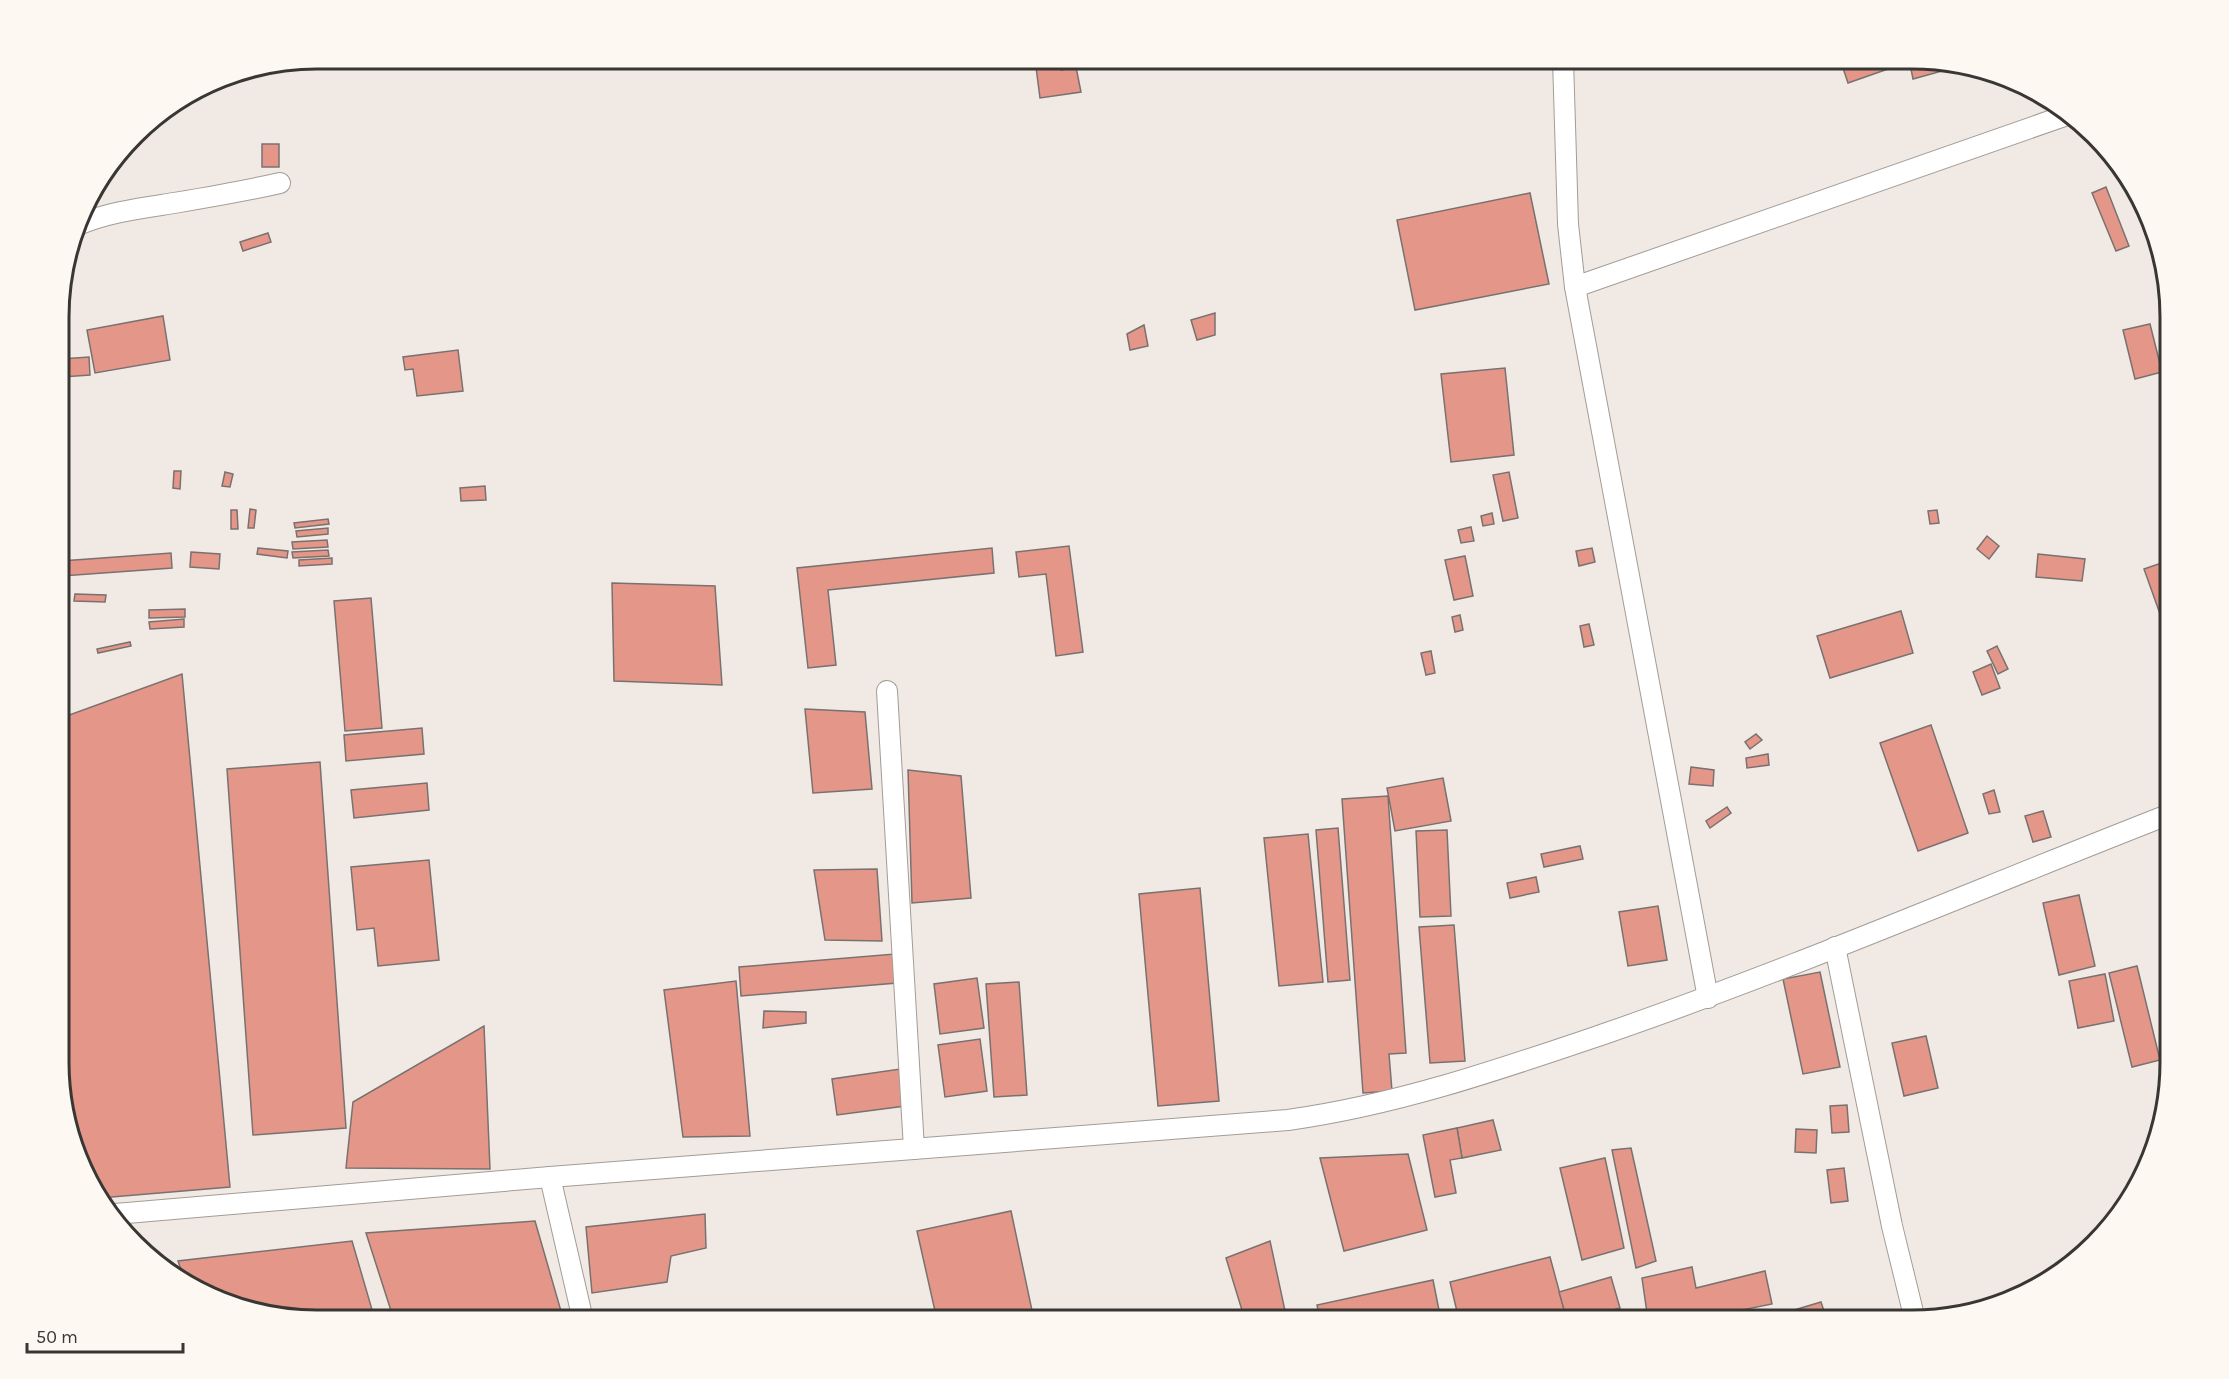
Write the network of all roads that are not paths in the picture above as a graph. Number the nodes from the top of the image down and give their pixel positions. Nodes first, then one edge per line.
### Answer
1 (1563, 69) edge
2 (2060, 118) edge
3 (280, 183) dead end
4 (89, 221) edge
5 (1575, 287) junction
6 (887, 691) dead end
7 (2160, 818) edge
8 (1835, 947) junction
9 (1708, 998) junction
10 (914, 1149) junction
11 (550, 1177) junction
12 (120, 1214) edge
13 (581, 1310) edge
14 (1913, 1310) edge

1 - 5 street
2 - 5 street
3 - 4 street
5 - 9 street
6 - 10 street
7 - 8 street
8 - 9 street
8 - 14 street
9 - 10 street
10 - 11 street
11 - 12 street
11 - 13 street

